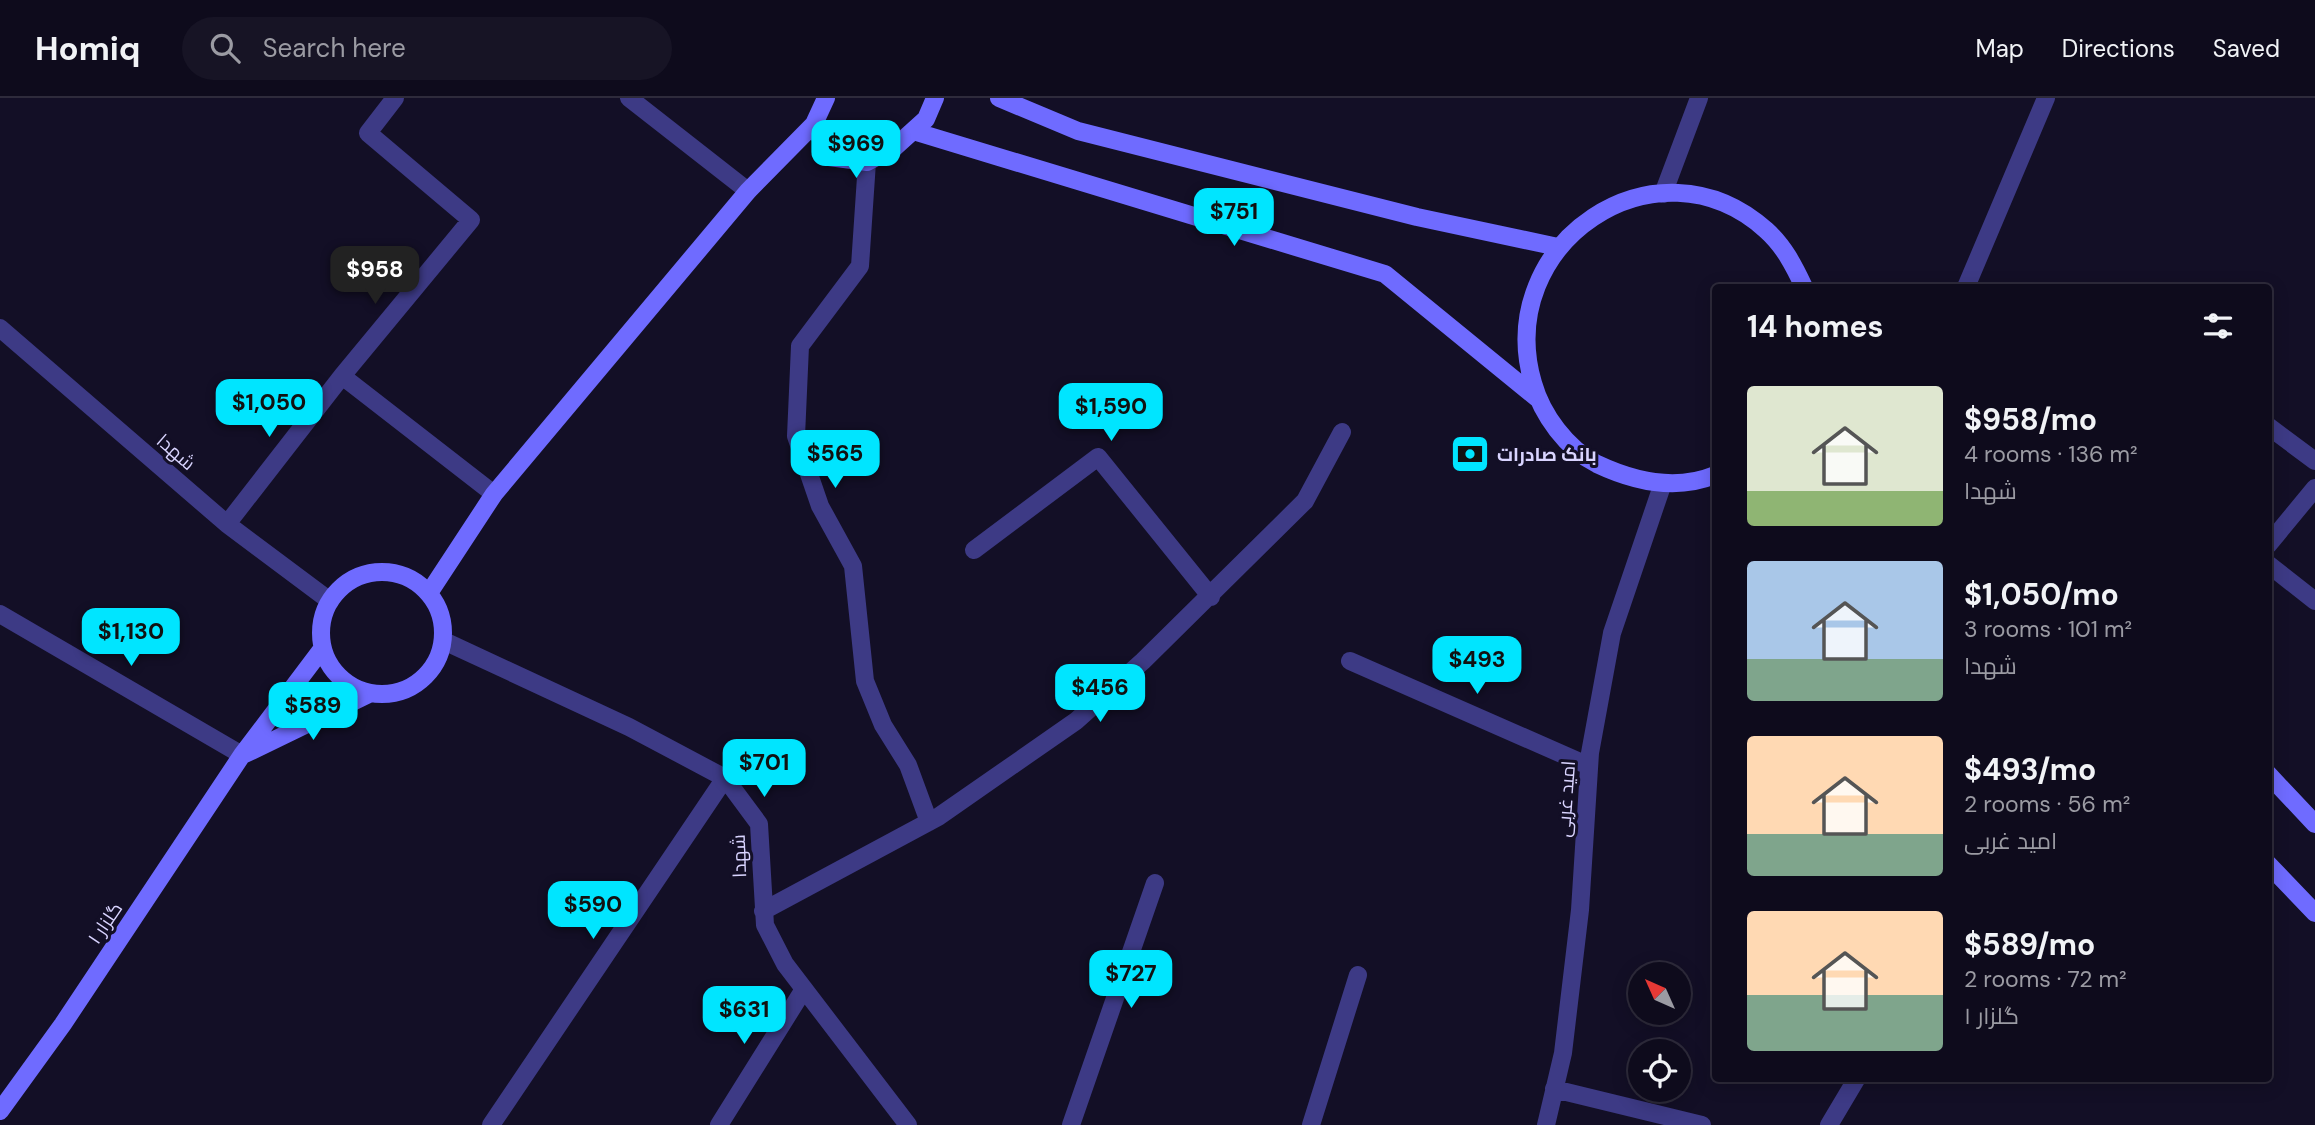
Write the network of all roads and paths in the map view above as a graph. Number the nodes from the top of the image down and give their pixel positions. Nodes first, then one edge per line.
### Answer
1 (395, 98) edge
2 (629, 98) edge
3 (826, 98) edge
4 (935, 98) edge
5 (999, 98) edge
6 (1699, 98) edge
7 (2046, 98) edge
8 (814, 124) junction
9 (913, 131) junction
10 (867, 162) junction
11 (748, 191) junction
12 (1662, 194) junction
13 (1558, 247) junction
14 (1803, 284) edge
15 (1967, 284) edge
16 (0, 328) edge
17 (342, 376) junction
18 (1537, 398) junction
19 (2272, 429) edge
20 (1342, 432) dead end
21 (2315, 461) edge
22 (1712, 476) edge
23 (1663, 483) junction
24 (2315, 488) edge
25 (494, 495) junction
26 (227, 524) junction
27 (2272, 540) edge
28 (974, 550) dead end
29 (2272, 567) edge
30 (429, 593) junction
31 (1210, 597) junction
32 (330, 601) junction
33 (2315, 601) edge
34 (0, 614) edge
35 (444, 641) junction
36 (322, 649) junction
37 (1350, 661) dead end
38 (369, 694) junction
39 (242, 755) junction
40 (1589, 766) junction
41 (725, 778) junction
42 (2272, 778) edge
43 (929, 822) junction
44 (2315, 824) edge
45 (2272, 868) edge
46 (1155, 883) dead end
47 (763, 911) junction
48 (2315, 913) edge
49 (1358, 975) dead end
50 (804, 989) junction
51 (1855, 1082) edge
52 (1554, 1088) junction
53 (0, 1111) edge
54 (491, 1125) edge
55 (719, 1125) edge
56 (908, 1125) edge
57 (1071, 1125) edge
58 (1311, 1125) edge
59 (1546, 1125) edge
60 (1702, 1125) edge
61 (1829, 1125) edge

1 - 17 street
2 - 11 street
3 - 8 main road
4 - 9 main road
5 - 13 main road
6 - 12 street
7 - 15 street
8 - 10 main road
8 - 11 main road
9 - 10 main road
9 - 18 main road
10 - 43 street
11 - 25 main road
12 - 13 main road
12 - 14 main road
13 - 18 main road
16 - 26 street, شهدا
17 - 25 street
17 - 26 street
18 - 23 main road
19 - 21 street
20 - 31 street
22 - 23 main road
23 - 40 street, امید غربی
24 - 27 street
25 - 30 main road
26 - 32 street, شهدا
28 - 31 street
29 - 33 street
30 - 32 main road
30 - 35 main road
31 - 43 street
32 - 36 main road
34 - 39 street
35 - 38 main road
35 - 41 street, شهدا
36 - 38 main road
36 - 39 main road, گلزار ۱
37 - 40 street
38 - 39 main road
39 - 53 main road, گلزار ۱
40 - 52 street, امید غربی
41 - 47 street, شهدا
41 - 54 street
42 - 44 main road
43 - 47 street
45 - 48 main road
46 - 57 street
47 - 50 street, شهدا
49 - 58 street
50 - 55 street
50 - 56 street, شهدا
51 - 61 street
52 - 59 street, امید غربی
52 - 60 street

